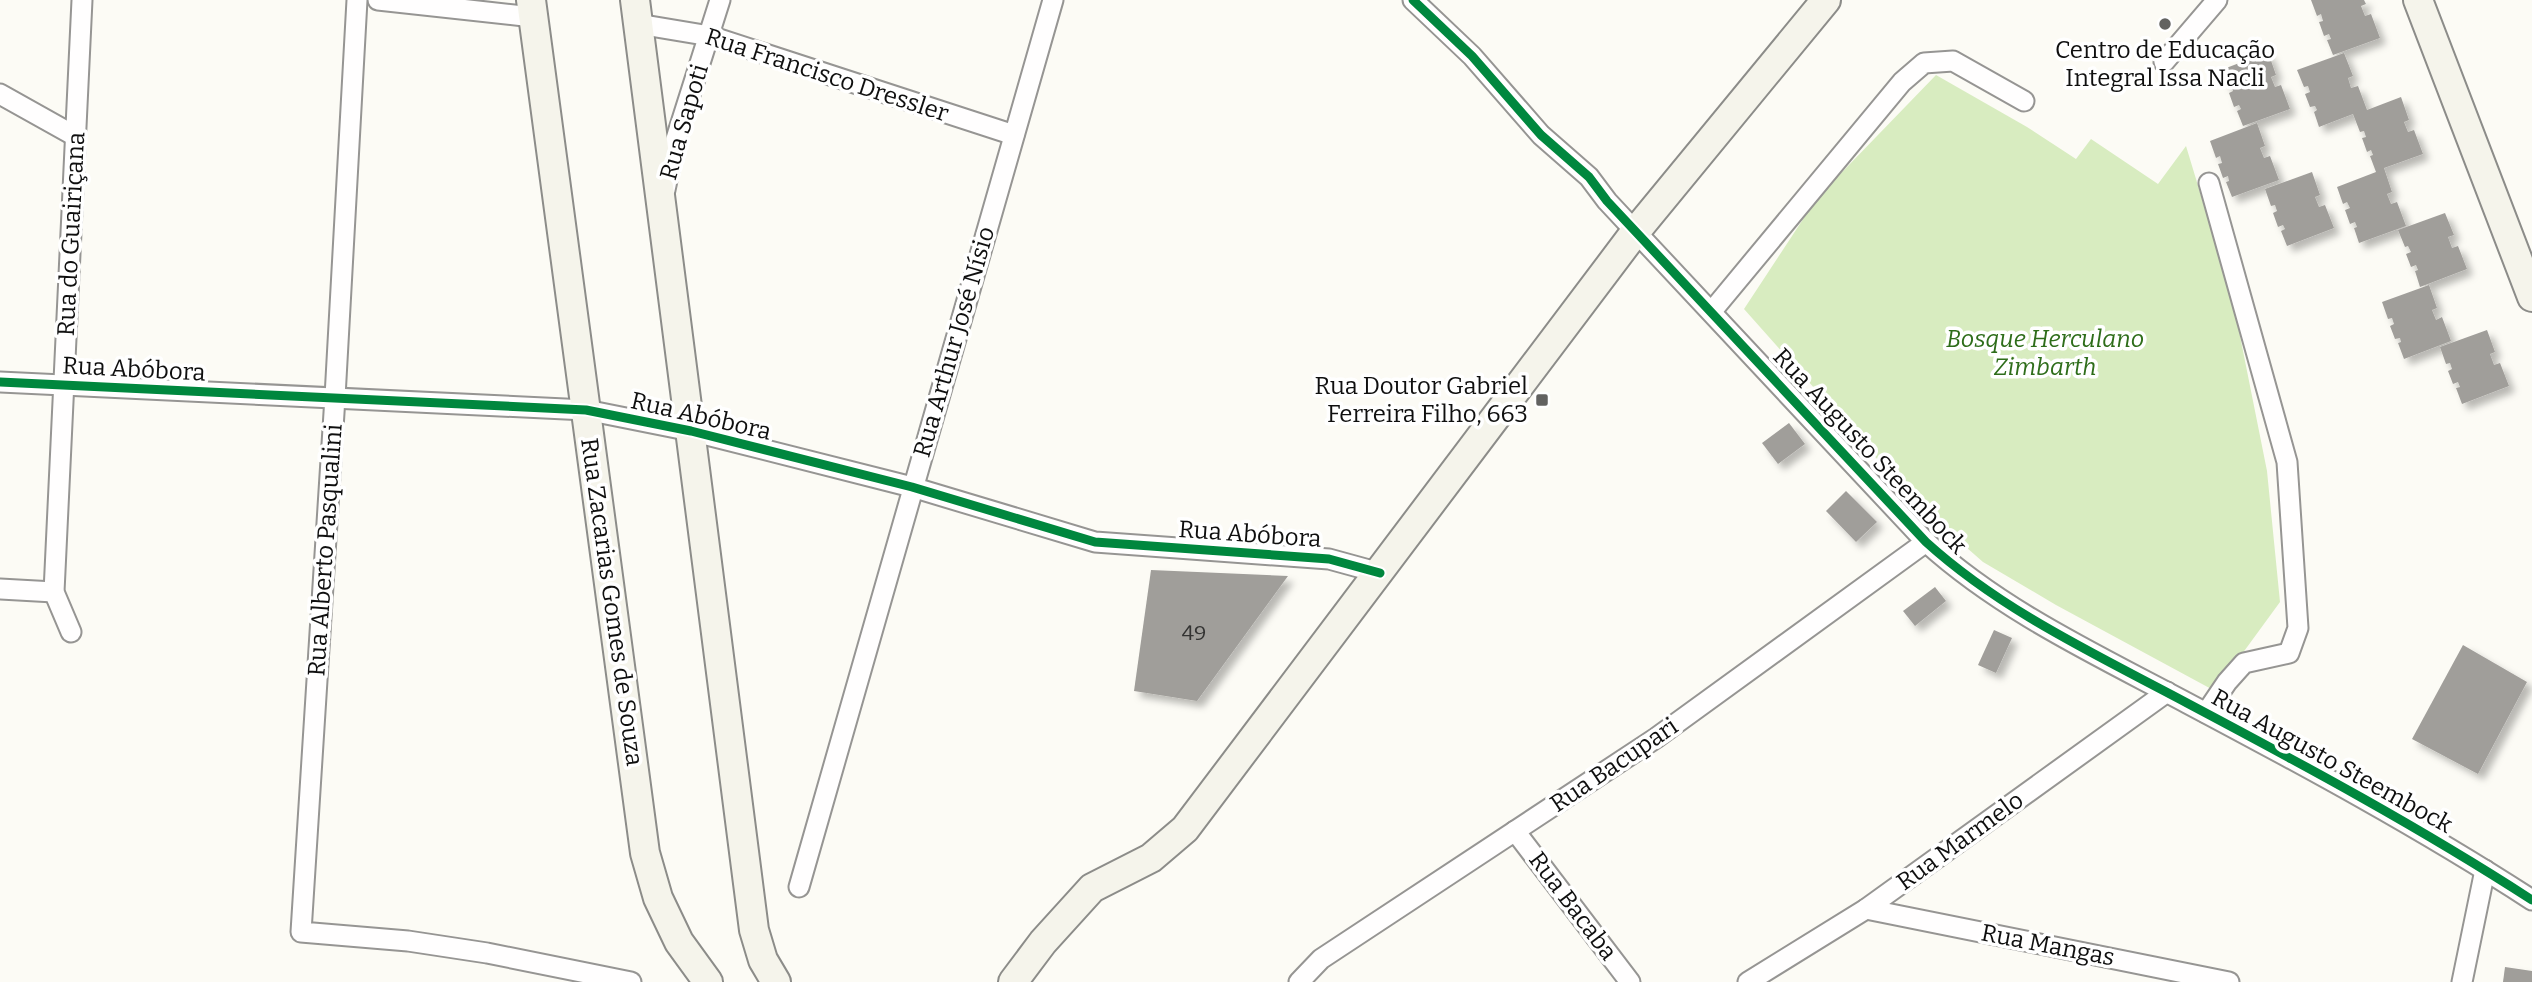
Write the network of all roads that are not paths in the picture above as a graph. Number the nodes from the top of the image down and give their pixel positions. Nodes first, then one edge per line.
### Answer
1 (82, 0) edge
2 (357, 0) edge
3 (378, 0) edge
4 (720, 0) edge
5 (1054, 0) edge
6 (1413, 0) edge
7 (1826, 0) edge
8 (2217, 0) edge
9 (2418, 0) edge
10 (532, 8) edge
11 (637, 12) edge
12 (710, 36) junction
13 (2164, 62) dead end
14 (0, 94) edge
15 (2024, 101) dead end
16 (1014, 135) junction
17 (75, 136) junction
18 (2208, 183) dead end
19 (662, 205) junction
20 (1636, 231) junction
21 (2532, 298) edge
22 (1712, 311) junction
23 (0, 382) edge
24 (64, 385) junction
25 (335, 397) junction
26 (586, 410) junction
27 (691, 431) junction
28 (912, 487) junction
29 (1926, 542) junction
30 (1380, 573) junction
31 (0, 589) edge
32 (54, 592) junction
33 (71, 632) dead end
34 (2167, 692) junction
35 (2206, 713) junction
36 (1516, 831) junction
37 (2485, 870) junction
38 (799, 887) dead end
39 (2532, 900) edge
40 (1866, 909) junction
41 (1042, 942) junction
42 (631, 982) edge
43 (708, 982) edge
44 (776, 982) edge
45 (1013, 982) edge
46 (1028, 982) edge
47 (1299, 982) edge
48 (1630, 982) edge
49 (1748, 982) edge
50 (2229, 982) edge
51 (2462, 982) edge

1 - 17 street, Rua do Guairiçana
2 - 25 street, Rua Alberto Pasqualini
3 - 10 street
4 - 12 street, Rua Sapoti
5 - 16 street, Rua Arthur José Nísio
6 - 20 street, Rua Augusto Steembock
7 - 20 main road
8 - 13 street
9 - 21 main road
10 - 26 main road, Rua Zacarias Gomes de Souza
11 - 12 street, Rua Francisco Dressler
11 - 19 main road
12 - 16 street, Rua Francisco Dressler
12 - 19 street, Rua Sapoti
14 - 17 street
15 - 22 street
16 - 28 street, Rua Arthur José Nísio
17 - 24 street, Rua do Guairiçana
18 - 35 street
19 - 27 main road
20 - 22 street, Rua Augusto Steembock
20 - 30 main road
22 - 29 street, Rua Augusto Steembock
23 - 24 street, Rua Abóbora
24 - 25 street, Rua Abóbora
24 - 32 street, Rua do Guairiçana
25 - 26 street, Rua Abóbora
25 - 42 street, Rua Alberto Pasqualini
26 - 27 street, Rua Abóbora
26 - 43 main road, Rua Zacarias Gomes de Souza
27 - 28 street, Rua Abóbora
27 - 44 main road
28 - 30 street, Rua Abóbora
28 - 38 street, Rua Arthur José Nísio
29 - 34 street, Rua Augusto Steembock
29 - 36 street, Rua Bacupari
30 - 41 main road
31 - 32 street
32 - 33 street, Rua do Guairiçana
34 - 35 street, Rua Augusto Steembock
34 - 40 street, Rua Marmelo
35 - 37 street, Rua Augusto Steembock
36 - 47 street, Rua Bacupari
36 - 48 street, Rua Bacaba
37 - 39 street, Rua Augusto Steembock
37 - 51 street
40 - 49 street, Rua Marmelo
40 - 50 street, Rua Mangas
41 - 45 main road
41 - 46 main road

